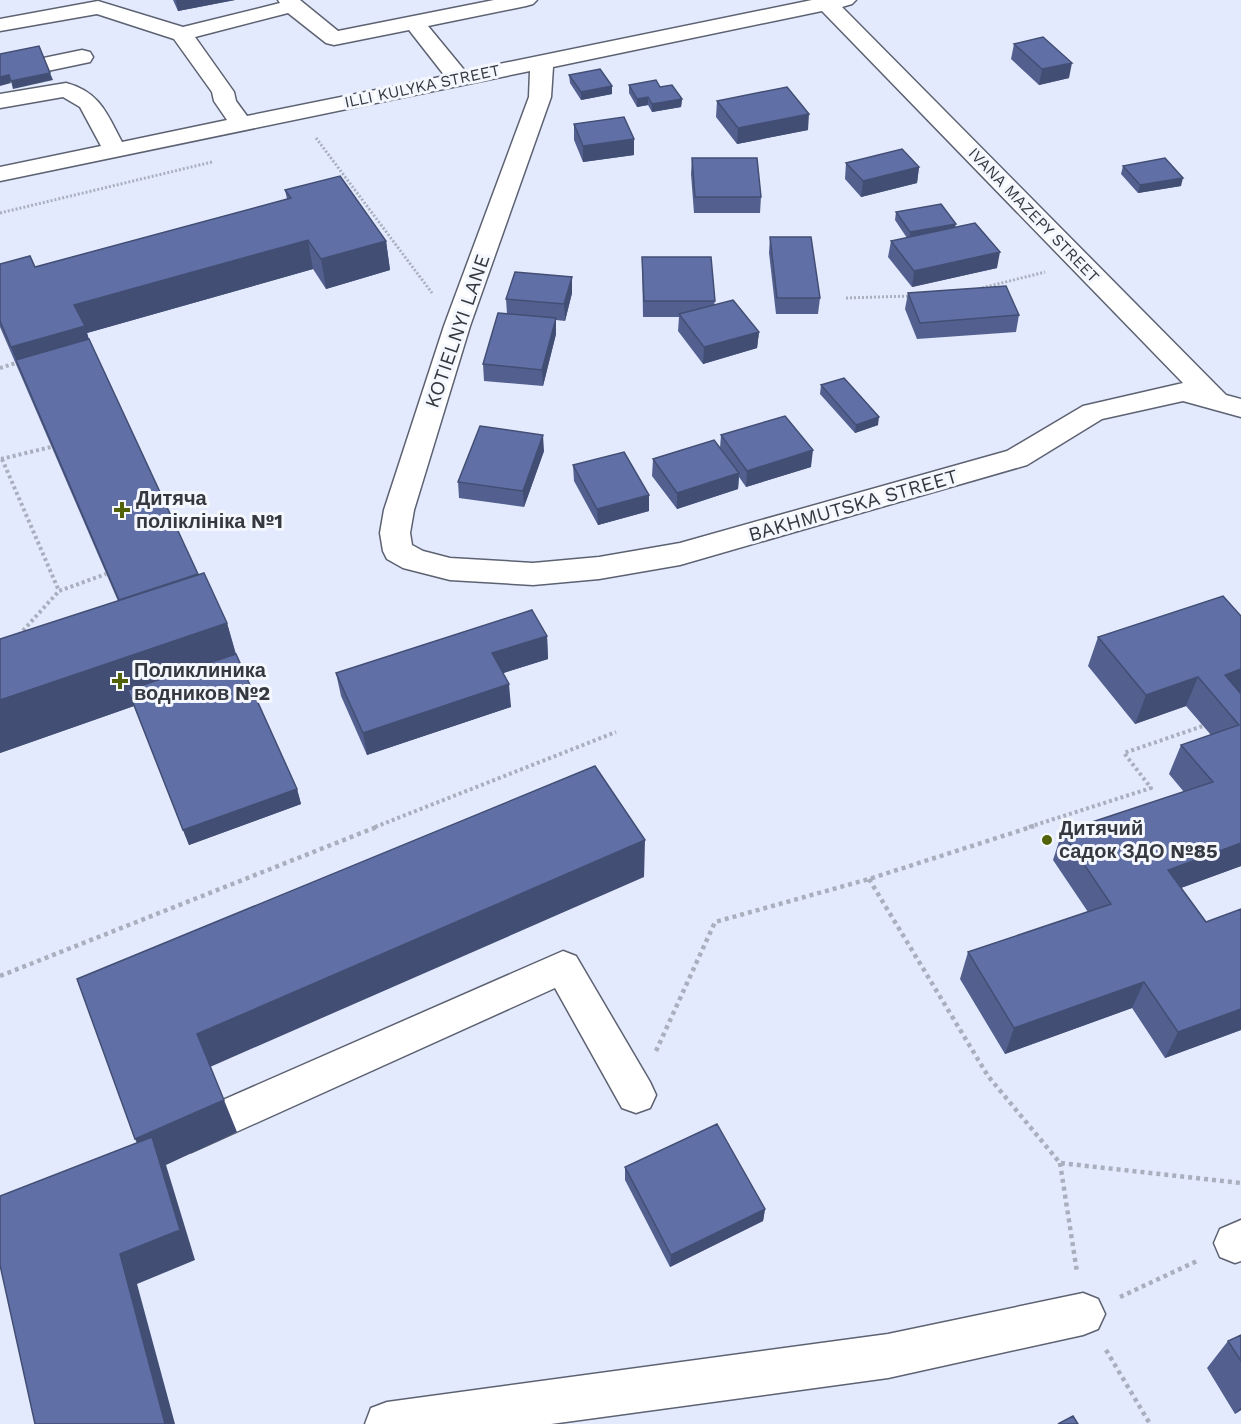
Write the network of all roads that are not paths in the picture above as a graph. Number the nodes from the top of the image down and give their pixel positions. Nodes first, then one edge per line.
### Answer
1 (33, 0) edge
2 (526, 0) edge
3 (832, 1) edge
4 (290, 3) edge
5 (414, 22) junction
6 (0, 23) edge
7 (182, 34) junction
8 (82, 57) dead end
9 (542, 61) junction
10 (0, 74) edge
11 (459, 78) junction
12 (0, 101) edge
13 (241, 124) junction
14 (115, 150) junction
15 (0, 174) edge
16 (1228, 404) edge
17 (1241, 426) edge
18 (450, 569) joint
19 (636, 1095) road end
20 (162, 1146) edge
21 (1083, 1314) road end
22 (387, 1424) edge

1 - 6 street
2 - 5 street
3 - 9 street, ILLI KULYKA STREET
3 - 16 street, IVANA MAZEPY STREET
4 - 5 street
4 - 7 street
5 - 11 street
6 - 7 street
7 - 13 street
8 - 10 street
9 - 11 street, ILLI KULYKA STREET
9 - 18 street, KOTIELNYI LANE
11 - 13 street, ILLI KULYKA STREET
12 - 14 street
13 - 14 street, ILLI KULYKA STREET
14 - 15 street, ILLI KULYKA STREET
16 - 17 street, IVANA MAZEPY STREET
16 - 18 street, BAKHMUTSKA STREET
19 - 20 street
21 - 22 street

